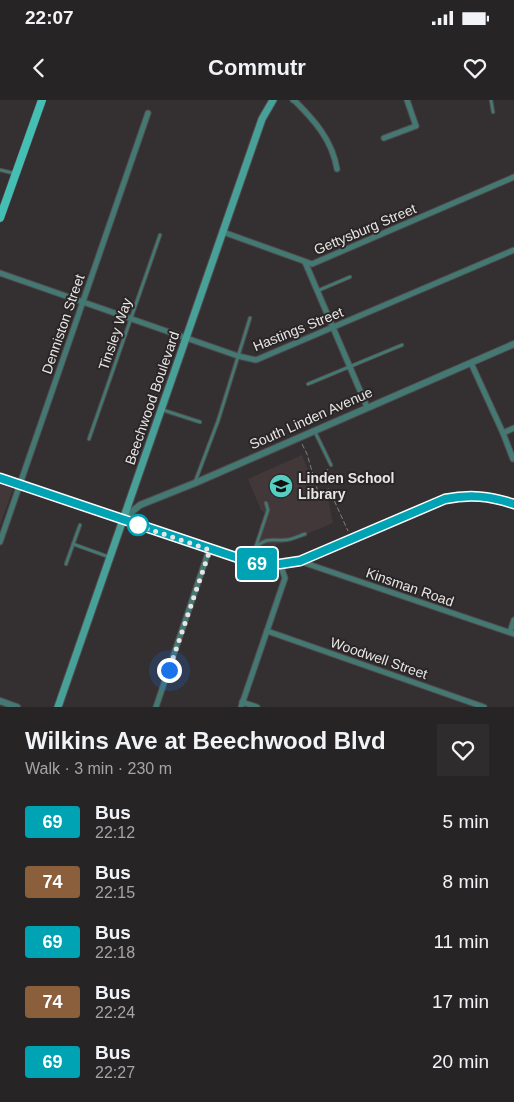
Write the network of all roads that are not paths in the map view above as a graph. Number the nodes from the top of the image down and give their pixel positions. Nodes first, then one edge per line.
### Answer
1 (42, 100) edge
2 (273, 100) edge
3 (293, 100) edge
4 (407, 100) edge
5 (491, 100) edge
6 (493, 112) dead end
7 (148, 113) dead end
8 (384, 138) dead end
9 (337, 169) dead end
10 (0, 170) edge
11 (15, 174) junction
12 (514, 177) edge
13 (0, 218) edge
14 (222, 232) junction
15 (160, 235) dead end
16 (514, 250) edge
17 (305, 262) junction
18 (0, 273) edge
19 (350, 277) dead end
20 (317, 291) junction
21 (83, 302) junction
22 (250, 318) dead end
23 (131, 319) junction
24 (332, 328) junction
25 (186, 338) junction
26 (402, 344) dead end
27 (514, 344) edge
28 (238, 356) junction
29 (471, 363) junction
30 (349, 367) junction
31 (308, 384) dead end
32 (367, 407) junction
33 (161, 409) junction
34 (200, 422) dead end
35 (514, 428) edge
36 (314, 431) junction
37 (503, 432) junction
38 (89, 439) dead end
39 (513, 460) edge
40 (331, 466) road end
41 (0, 478) edge
42 (195, 483) junction
43 (20, 485) junction
44 (266, 503) dead end
45 (514, 504) edge
46 (122, 520) junction
47 (80, 525) dead end
48 (305, 534) dead end
49 (0, 542) edge
50 (73, 544) junction
51 (256, 547) junction
52 (210, 550) junction
53 (109, 557) junction
54 (300, 561) junction
55 (250, 562) junction
56 (66, 564) dead end
57 (280, 564) junction
58 (514, 620) edge
59 (267, 631) junction
60 (512, 633) edge
61 (0, 701) edge
62 (242, 705) edge
63 (17, 707) edge
64 (58, 707) edge
65 (156, 707) edge
66 (258, 707) edge
67 (484, 707) edge

1 - 11 main road
2 - 14 main road, Beechwood Boulevard
3 - 9 street
4 - 8 street
5 - 6 lane
7 - 21 street, Denniston Street
10 - 11 lane
11 - 13 main road
12 - 17 street, Gettysburg Street
14 - 17 street, Gettysburg Street
14 - 25 main road, Beechwood Boulevard
15 - 23 lane, Tinsley Way
16 - 24 street, Hastings Street
17 - 20 street
18 - 21 street, Hastings Street
19 - 20 lane
20 - 24 street
21 - 23 street, Hastings Street
21 - 43 street, Denniston Street
22 - 28 lane
23 - 25 street, Hastings Street
23 - 38 lane, Tinsley Way
24 - 28 street, Hastings Street
24 - 30 street
25 - 28 street, Hastings Street
25 - 33 main road, Beechwood Boulevard
26 - 30 lane
27 - 29 street, South Linden Avenue
28 - 42 lane
29 - 32 street, South Linden Avenue
29 - 37 street
30 - 31 lane
30 - 32 street
32 - 36 street, South Linden Avenue
33 - 34 lane
33 - 46 main road, Beechwood Boulevard
35 - 37 street
36 - 40 lane
36 - 42 street, South Linden Avenue
37 - 39 street
41 - 43 main road
42 - 46 street, South Linden Avenue
43 - 46 main road
43 - 49 street, Denniston Street
44 - 51 lane
45 - 54 main road
46 - 52 main road
46 - 53 main road, Beechwood Boulevard
47 - 50 lane
48 - 51 lane
50 - 53 lane
50 - 56 lane
51 - 55 lane
52 - 55 main road
52 - 65 street
53 - 64 main road, Beechwood Boulevard
54 - 57 main road
54 - 60 street, Kinsman Road
55 - 57 main road
57 - 59 street
58 - 60 street
59 - 62 street
59 - 67 street, Woodwell Street
61 - 63 street
62 - 66 street

